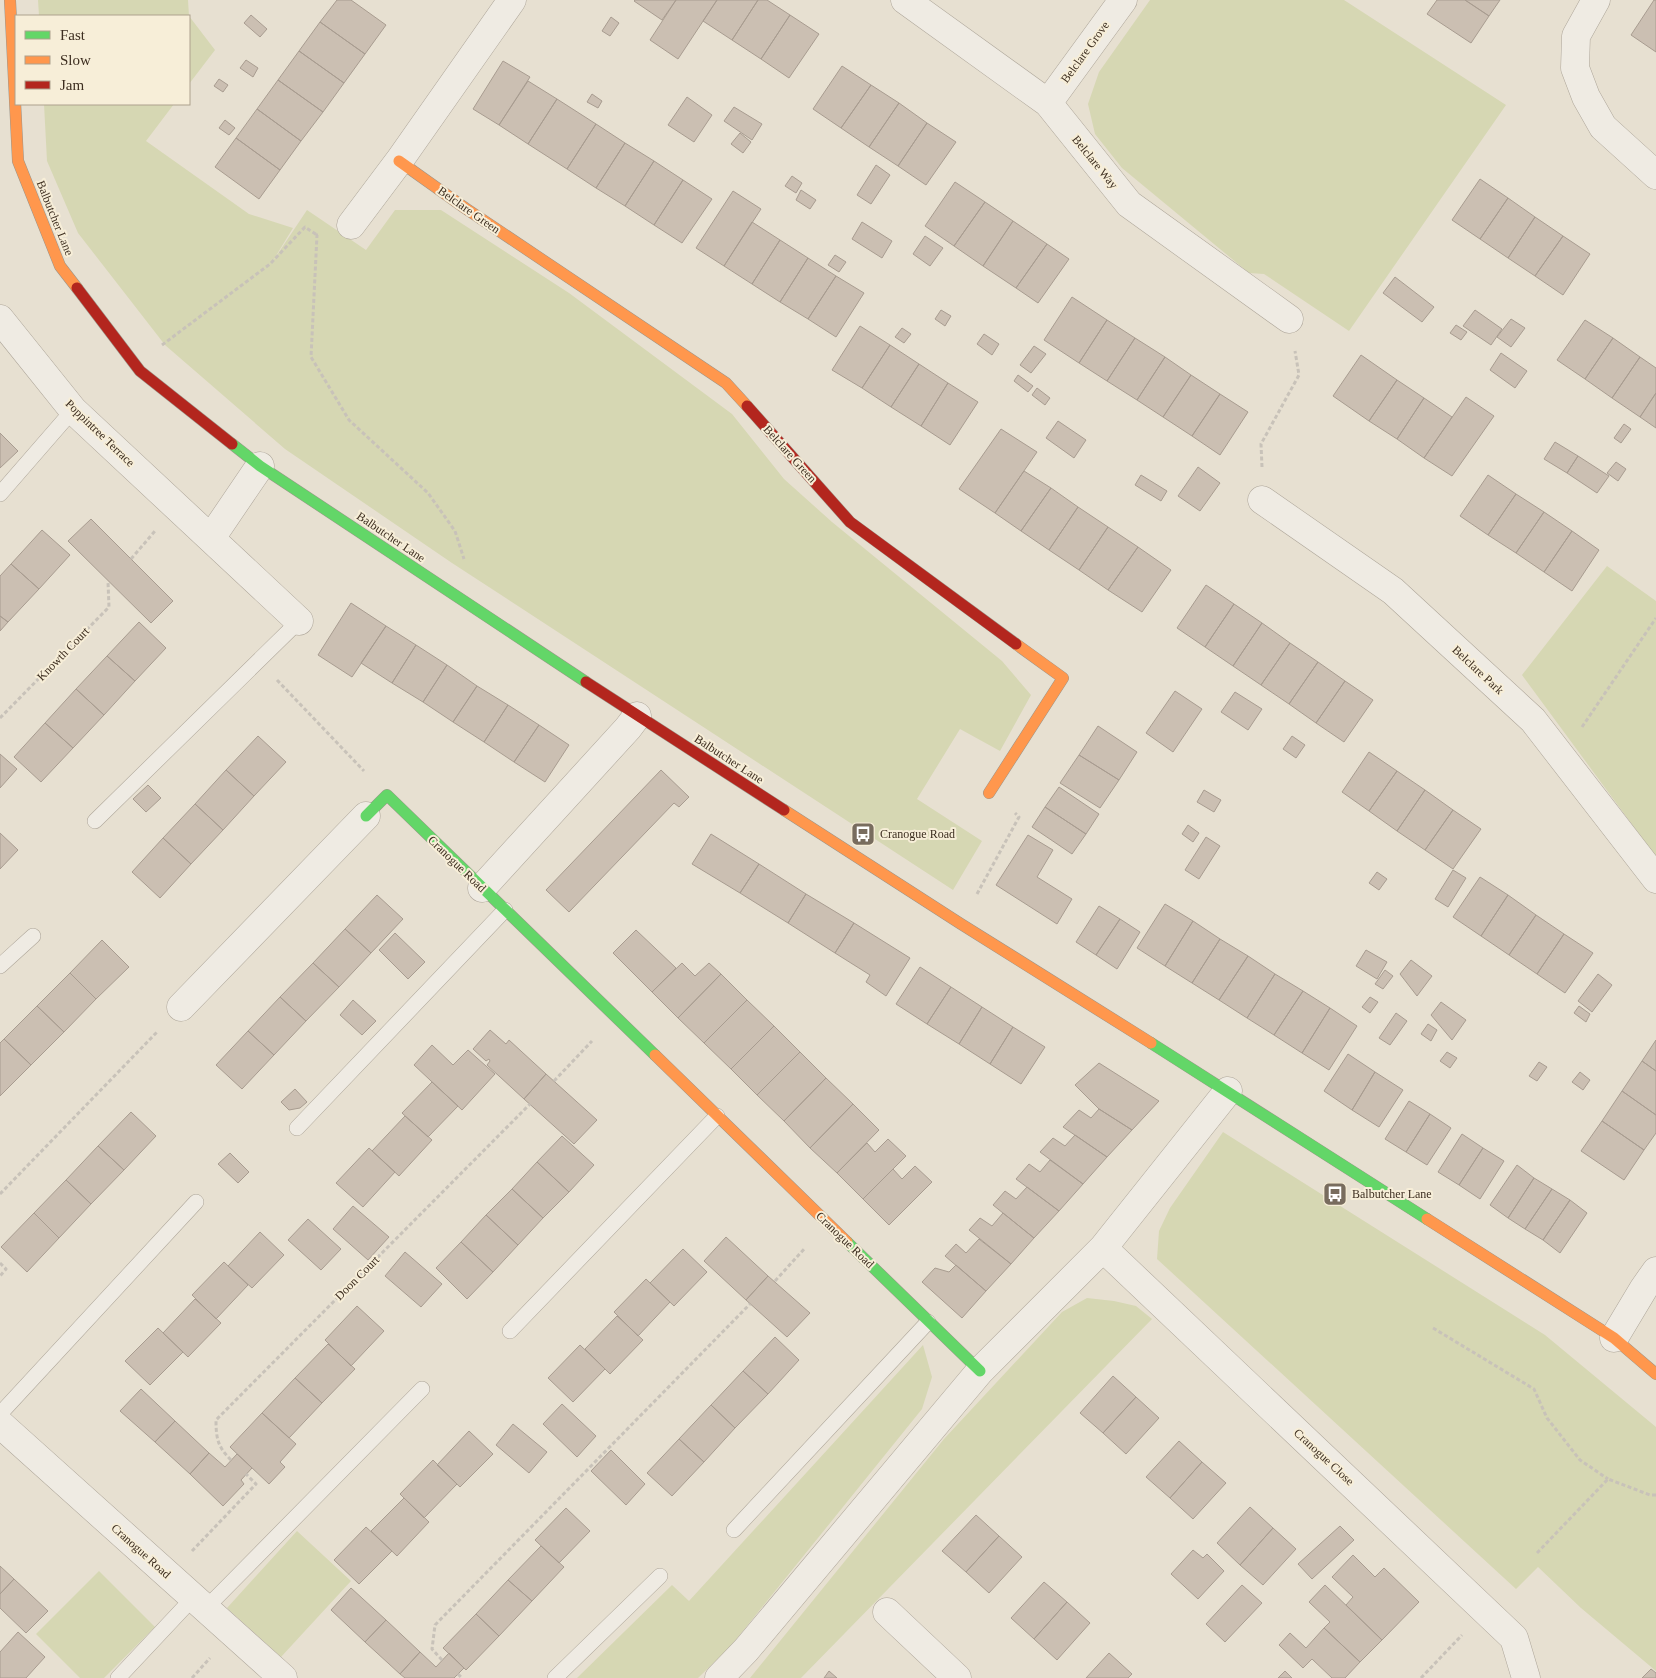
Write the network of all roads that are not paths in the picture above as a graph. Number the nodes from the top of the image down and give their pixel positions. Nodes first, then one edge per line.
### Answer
1 (10, 0) edge
2 (512, 0) edge
3 (905, 0) edge
4 (1122, 0) edge
5 (1596, 0) edge
6 (5, 17) edge
7 (1048, 103) junction
8 (399, 161) junction
9 (1656, 175) edge
10 (351, 225) road end
11 (0, 319) edge
12 (1289, 320) road end
13 (73, 410) junction
14 (260, 466) junction
15 (0, 494) edge
16 (1262, 500) road end
17 (211, 538) junction
18 (299, 620) joint
19 (637, 716) junction
20 (989, 793) road end
21 (366, 816) joint
22 (95, 821) dead end
23 (1656, 879) edge
24 (482, 888) junction
25 (505, 910) junction
26 (33, 936) dead end
27 (0, 966) edge
28 (181, 1007) road end
29 (1228, 1091) junction
30 (717, 1116) junction
31 (297, 1128) dead end
32 (196, 1202) dead end
33 (1104, 1248) junction
34 (1656, 1271) edge
35 (928, 1322) junction
36 (510, 1331) dead end
37 (1614, 1338) junction
38 (980, 1371) junction
39 (1656, 1374) edge
40 (422, 1389) dead end
41 (0, 1414) edge
42 (0, 1424) edge
43 (734, 1530) dead end
44 (660, 1576) dead end
45 (199, 1603) junction
46 (888, 1612) dead end
47 (118, 1678) edge
48 (283, 1678) edge
49 (555, 1678) edge
50 (719, 1678) edge
51 (957, 1678) edge
52 (1526, 1678) edge

1 - 6 street, Balbutcher Lane
2 - 8 street
3 - 7 street, Belclare Way
4 - 7 street, Belclare Grove
5 - 9 street
6 - 14 street, Balbutcher Lane
7 - 12 street, Belclare Way
8 - 10 street
8 - 20 street, Belclare Green
11 - 13 street, Poppintree Terrace
13 - 15 lane
13 - 17 street, Poppintree Terrace
14 - 17 street
14 - 19 street, Balbutcher Lane
16 - 23 street, Belclare Park
17 - 18 street, Poppintree Terrace
18 - 22 lane
19 - 24 street
19 - 29 street, Balbutcher Lane
21 - 24 street, Cranogue Road
21 - 28 street
24 - 25 street, Cranogue Road
25 - 30 street, Cranogue Road
25 - 31 lane
26 - 27 lane
29 - 33 street
29 - 37 street, Balbutcher Lane
30 - 35 street, Cranogue Road
30 - 36 lane
32 - 41 lane
33 - 38 street
33 - 52 street, Cranogue Close
34 - 37 street
35 - 38 street, Cranogue Road
35 - 43 lane
37 - 39 street, Balbutcher Lane
38 - 50 street
40 - 45 lane
42 - 45 street, Cranogue Road
44 - 49 lane
45 - 47 lane
45 - 48 street, Cranogue Road
46 - 51 street

